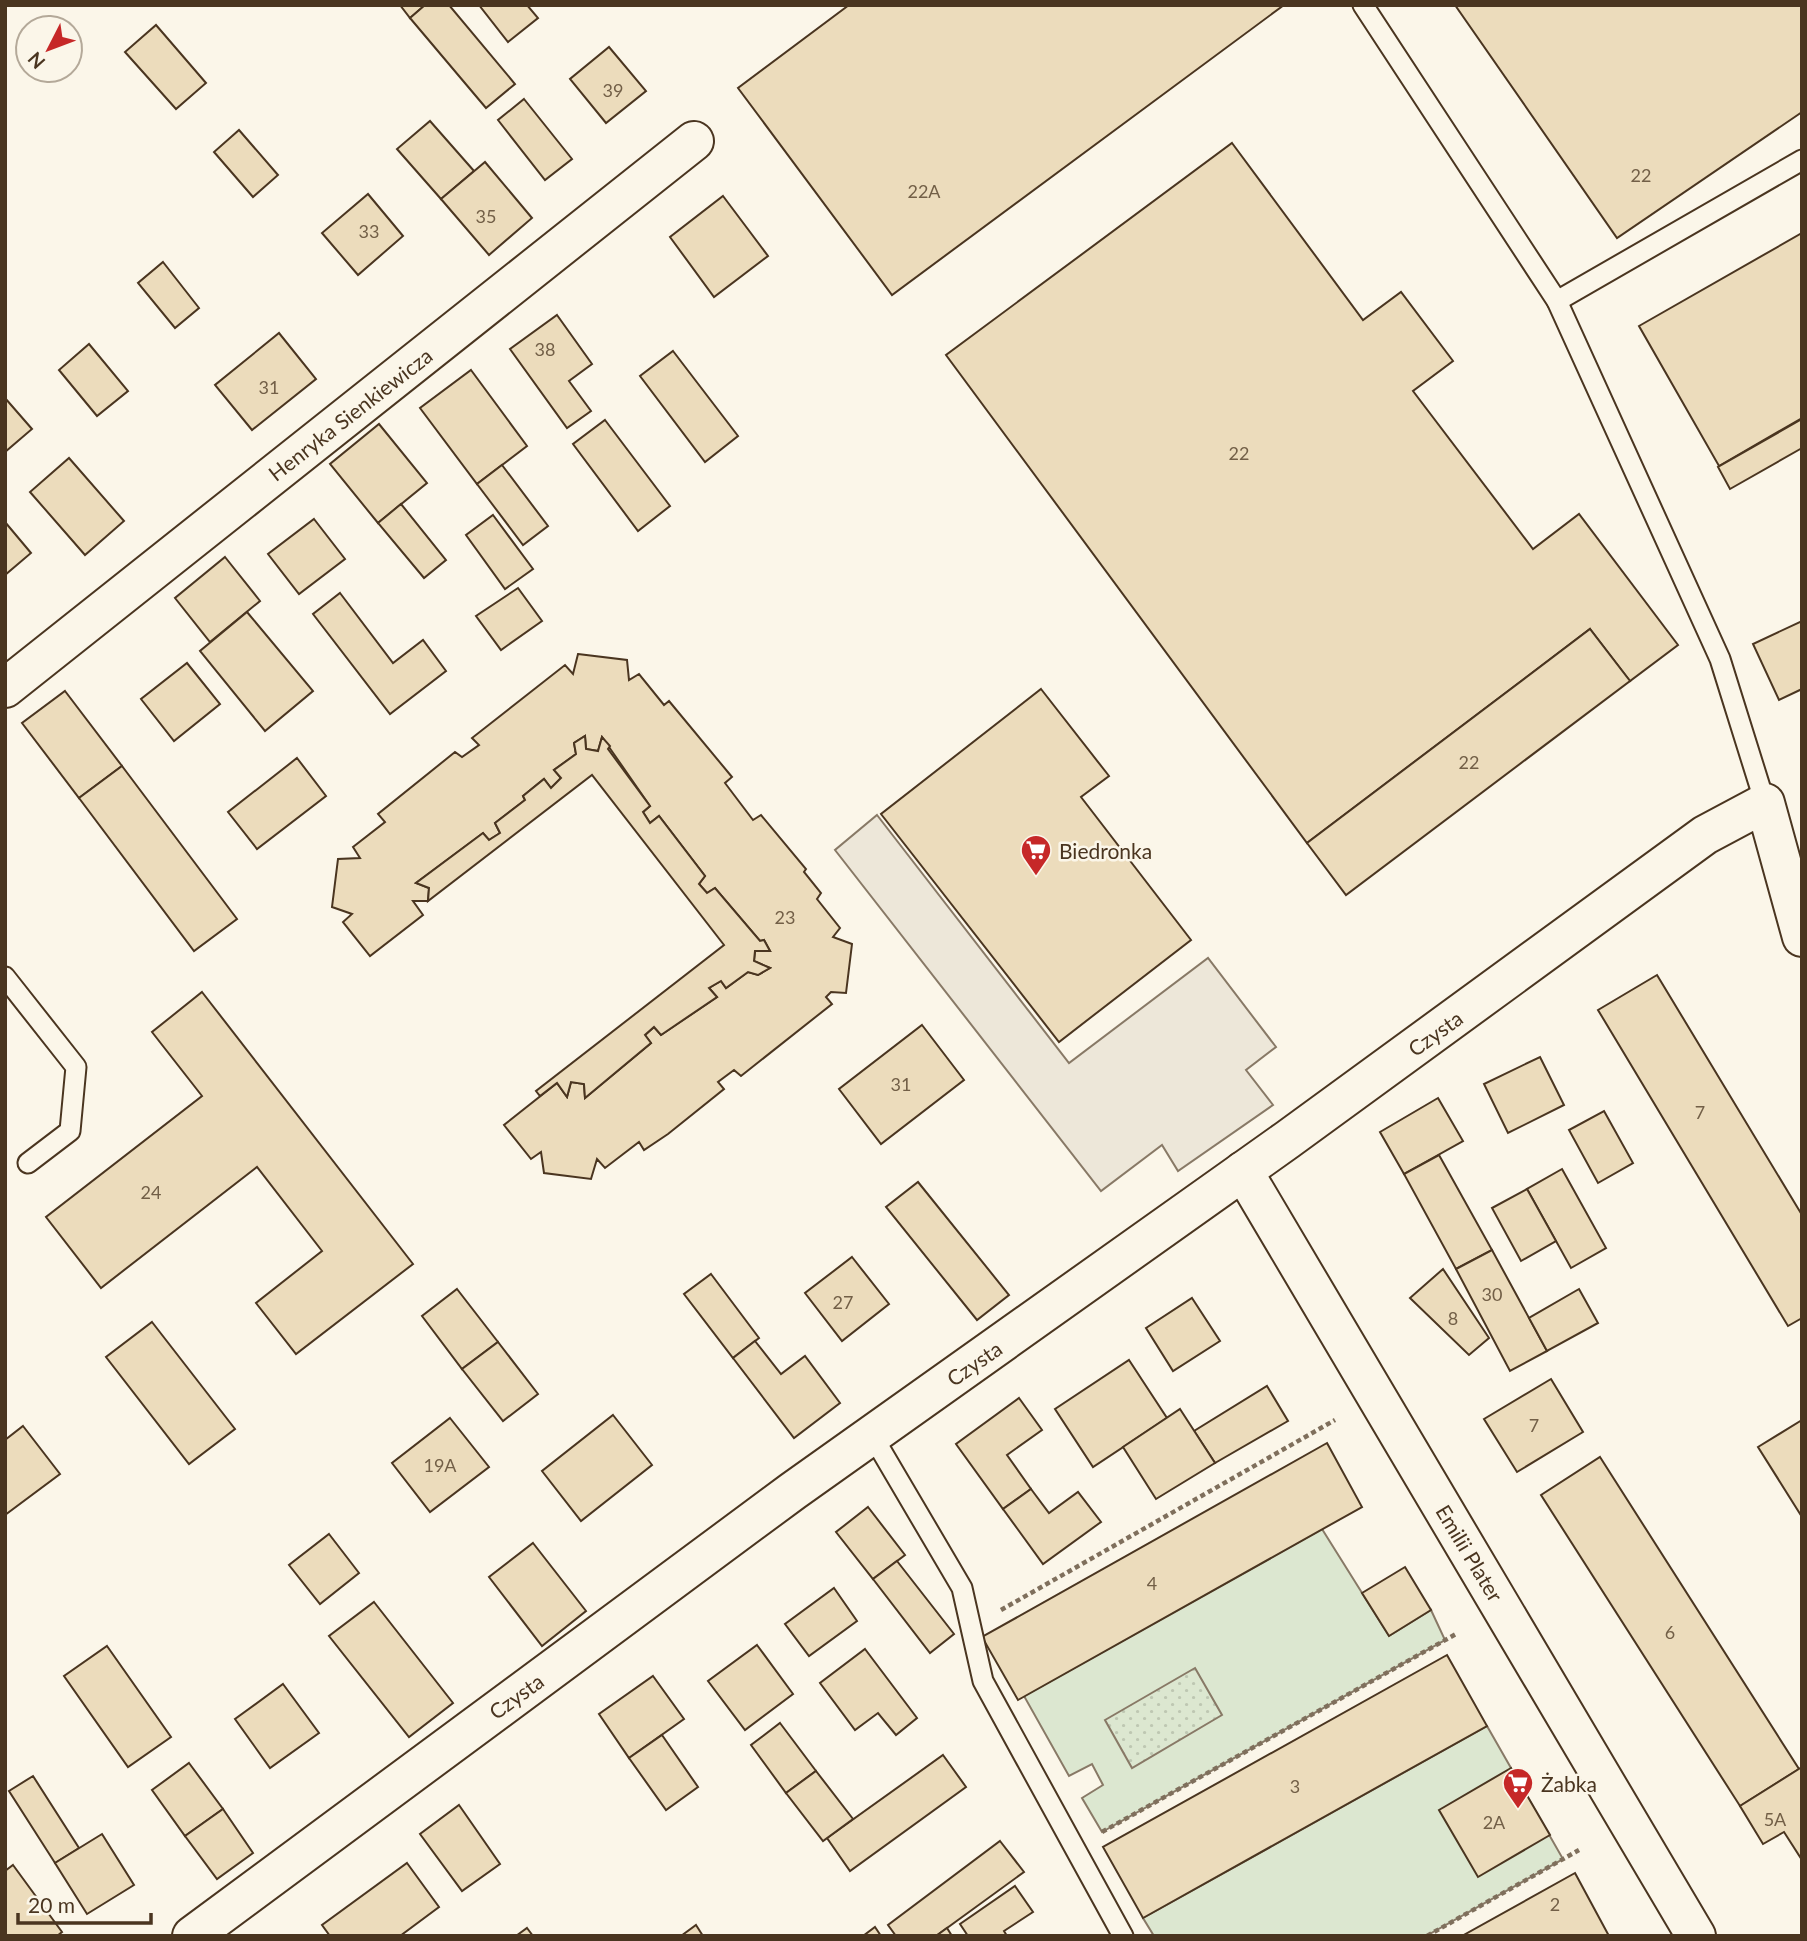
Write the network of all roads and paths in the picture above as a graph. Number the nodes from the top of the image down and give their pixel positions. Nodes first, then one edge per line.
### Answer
1 (1363, 5) edge
2 (694, 141) dead end
3 (1802, 160) edge
4 (1557, 301) junction
5 (5, 688) edge
6 (1765, 803) junction
7 (1802, 937) edge
8 (5, 976) edge
9 (28, 1163) dead end
10 (1243, 1171) junction
11 (1335, 1420) dead end
12 (872, 1435) junction
13 (969, 1628) junction
14 (1456, 1634) dead end
15 (1076, 1847) junction
16 (1579, 1850) dead end
17 (192, 1936) edge
18 (1123, 1936) edge
19 (1427, 1936) edge
20 (1696, 1936) edge

1 - 4 lane
2 - 5 street, Henryka Sienkiewicza
3 - 4 lane
4 - 6 lane
6 - 7 street
6 - 10 street, Czysta
8 - 9 lane
10 - 12 street, Czysta
10 - 20 street, Emilii Plater
11 - 13 path
12 - 13 lane
12 - 17 street, Czysta
13 - 15 lane
14 - 15 path
15 - 18 lane
16 - 19 path

